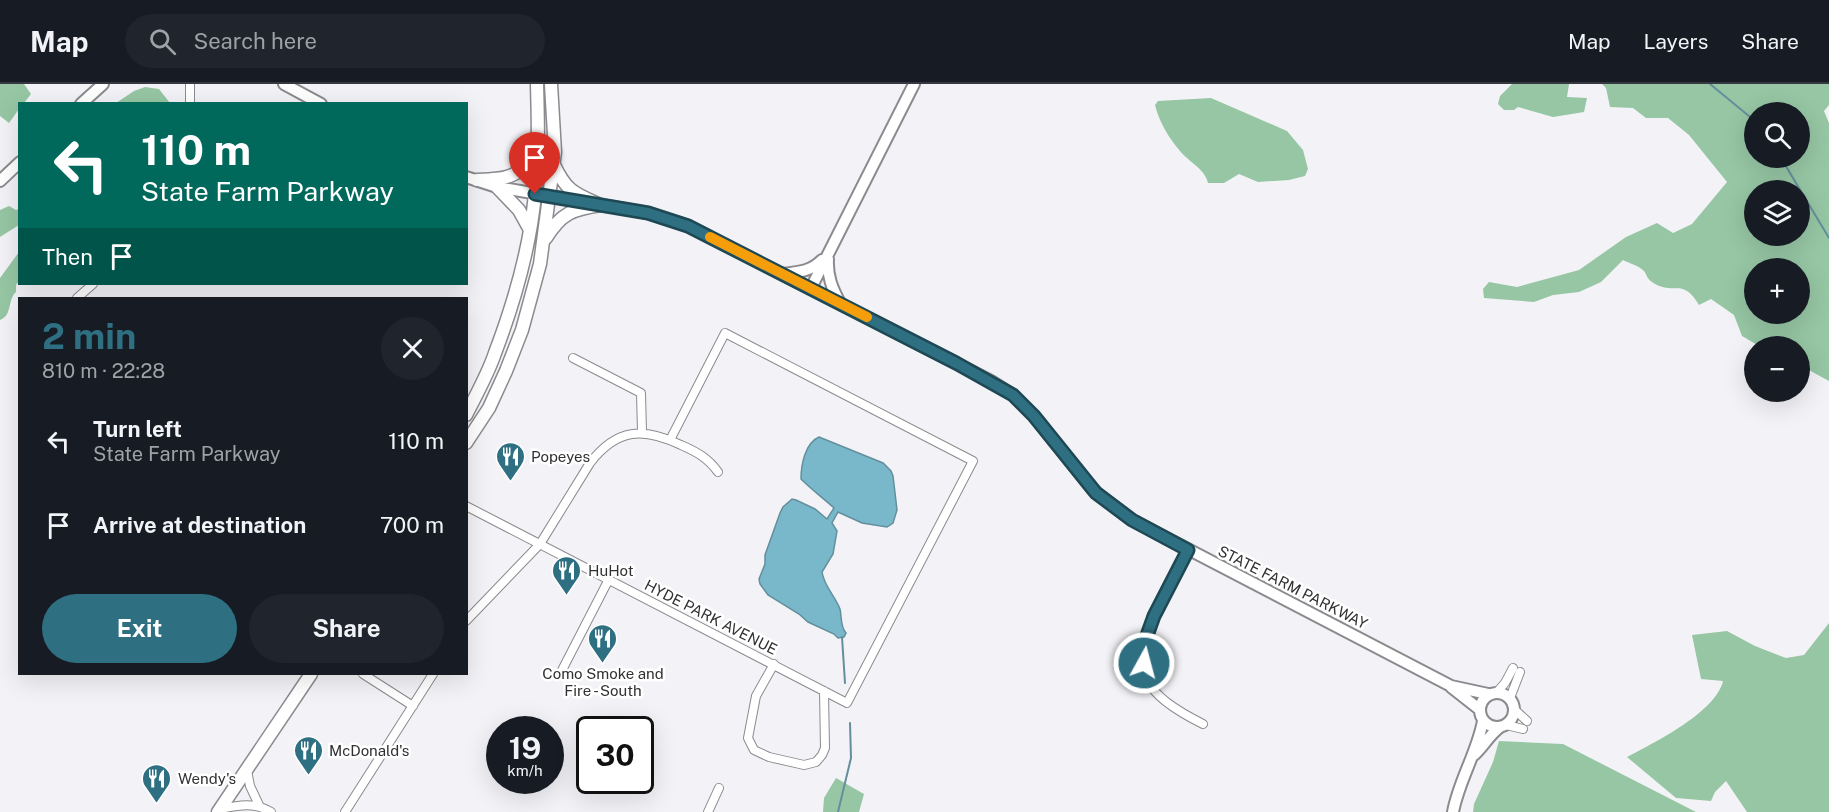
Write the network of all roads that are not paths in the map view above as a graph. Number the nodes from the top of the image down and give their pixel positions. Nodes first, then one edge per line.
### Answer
1 (103, 84) edge
2 (190, 84) edge
3 (284, 84) edge
4 (537, 84) edge
5 (551, 84) edge
6 (914, 84) edge
7 (83, 102) edge
8 (189, 102) edge
9 (317, 102) edge
10 (538, 137) junction
11 (18, 164) edge
12 (554, 164) junction
13 (472, 178) edge
14 (0, 181) edge
15 (497, 187) junction
16 (535, 194) junction
17 (550, 197) junction
18 (601, 205) junction
19 (529, 229) junction
20 (544, 243) junction
21 (829, 253) junction
22 (782, 273) junction
23 (92, 285) edge
24 (811, 288) junction
25 (78, 297) edge
26 (841, 303) junction
27 (573, 358) dead end
28 (468, 411) edge
29 (642, 432) junction
30 (468, 439) edge
31 (670, 440) junction
32 (718, 472) dead end
33 (468, 507) edge
34 (540, 544) junction
35 (1188, 550) junction
36 (609, 579) junction
37 (468, 619) edge
38 (774, 664) junction
39 (310, 675) edge
40 (365, 675) edge
41 (432, 675) edge
42 (559, 676) dead end
43 (1451, 686) junction
44 (824, 691) junction
45 (1492, 693) junction
46 (1510, 698) junction
47 (413, 706) junction
48 (1479, 709) junction
49 (1514, 709) junction
50 (1483, 721) junction
51 (1203, 724) dead end
52 (1503, 726) junction
53 (1474, 755) junction
54 (247, 770) junction
55 (719, 788) dead end
56 (259, 805) junction
57 (219, 810) edge
58 (271, 812) edge
59 (345, 812) edge
60 (708, 812) edge
61 (1453, 812) edge

1 - 7 street
2 - 8 street
3 - 9 street
4 - 10 main road
5 - 12 main road
6 - 21 street
10 - 13 main road
10 - 16 main road
11 - 14 street
12 - 17 main road
12 - 18 main road
13 - 15 street, STATE FARM PARKWAY
15 - 16 street, STATE FARM PARKWAY
15 - 19 main road
16 - 17 street, STATE FARM PARKWAY
16 - 19 main road
17 - 18 street, STATE FARM PARKWAY
17 - 20 main road
18 - 20 main road
18 - 22 street, STATE FARM PARKWAY
19 - 28 main road
20 - 30 main road
21 - 22 street
21 - 24 street
21 - 26 street
22 - 24 street, STATE FARM PARKWAY
23 - 25 street
24 - 26 street, STATE FARM PARKWAY
26 - 35 street, STATE FARM PARKWAY
27 - 29 street
29 - 31 street
29 - 34 street
31 - 32 street
31 - 44 street, HYDE PARK AVENUE
33 - 34 street, HYDE PARK AVENUE
34 - 36 street, HYDE PARK AVENUE
34 - 37 street
35 - 43 street, STATE FARM PARKWAY
35 - 51 street
36 - 38 street, HYDE PARK AVENUE
36 - 42 street
38 - 44 street, HYDE PARK AVENUE
38 - 44 street
39 - 54 main road
40 - 47 street
41 - 47 street
43 - 45 street, STATE FARM PARKWAY
43 - 48 street, STATE FARM PARKWAY
45 - 46 street
45 - 46 street
45 - 48 street
46 - 49 street
47 - 59 street
48 - 50 street
49 - 52 street
49 - 52 street
50 - 52 street
50 - 53 street
52 - 53 street
53 - 61 street
54 - 56 street
54 - 57 main road
55 - 60 street
56 - 57 street
56 - 58 street

